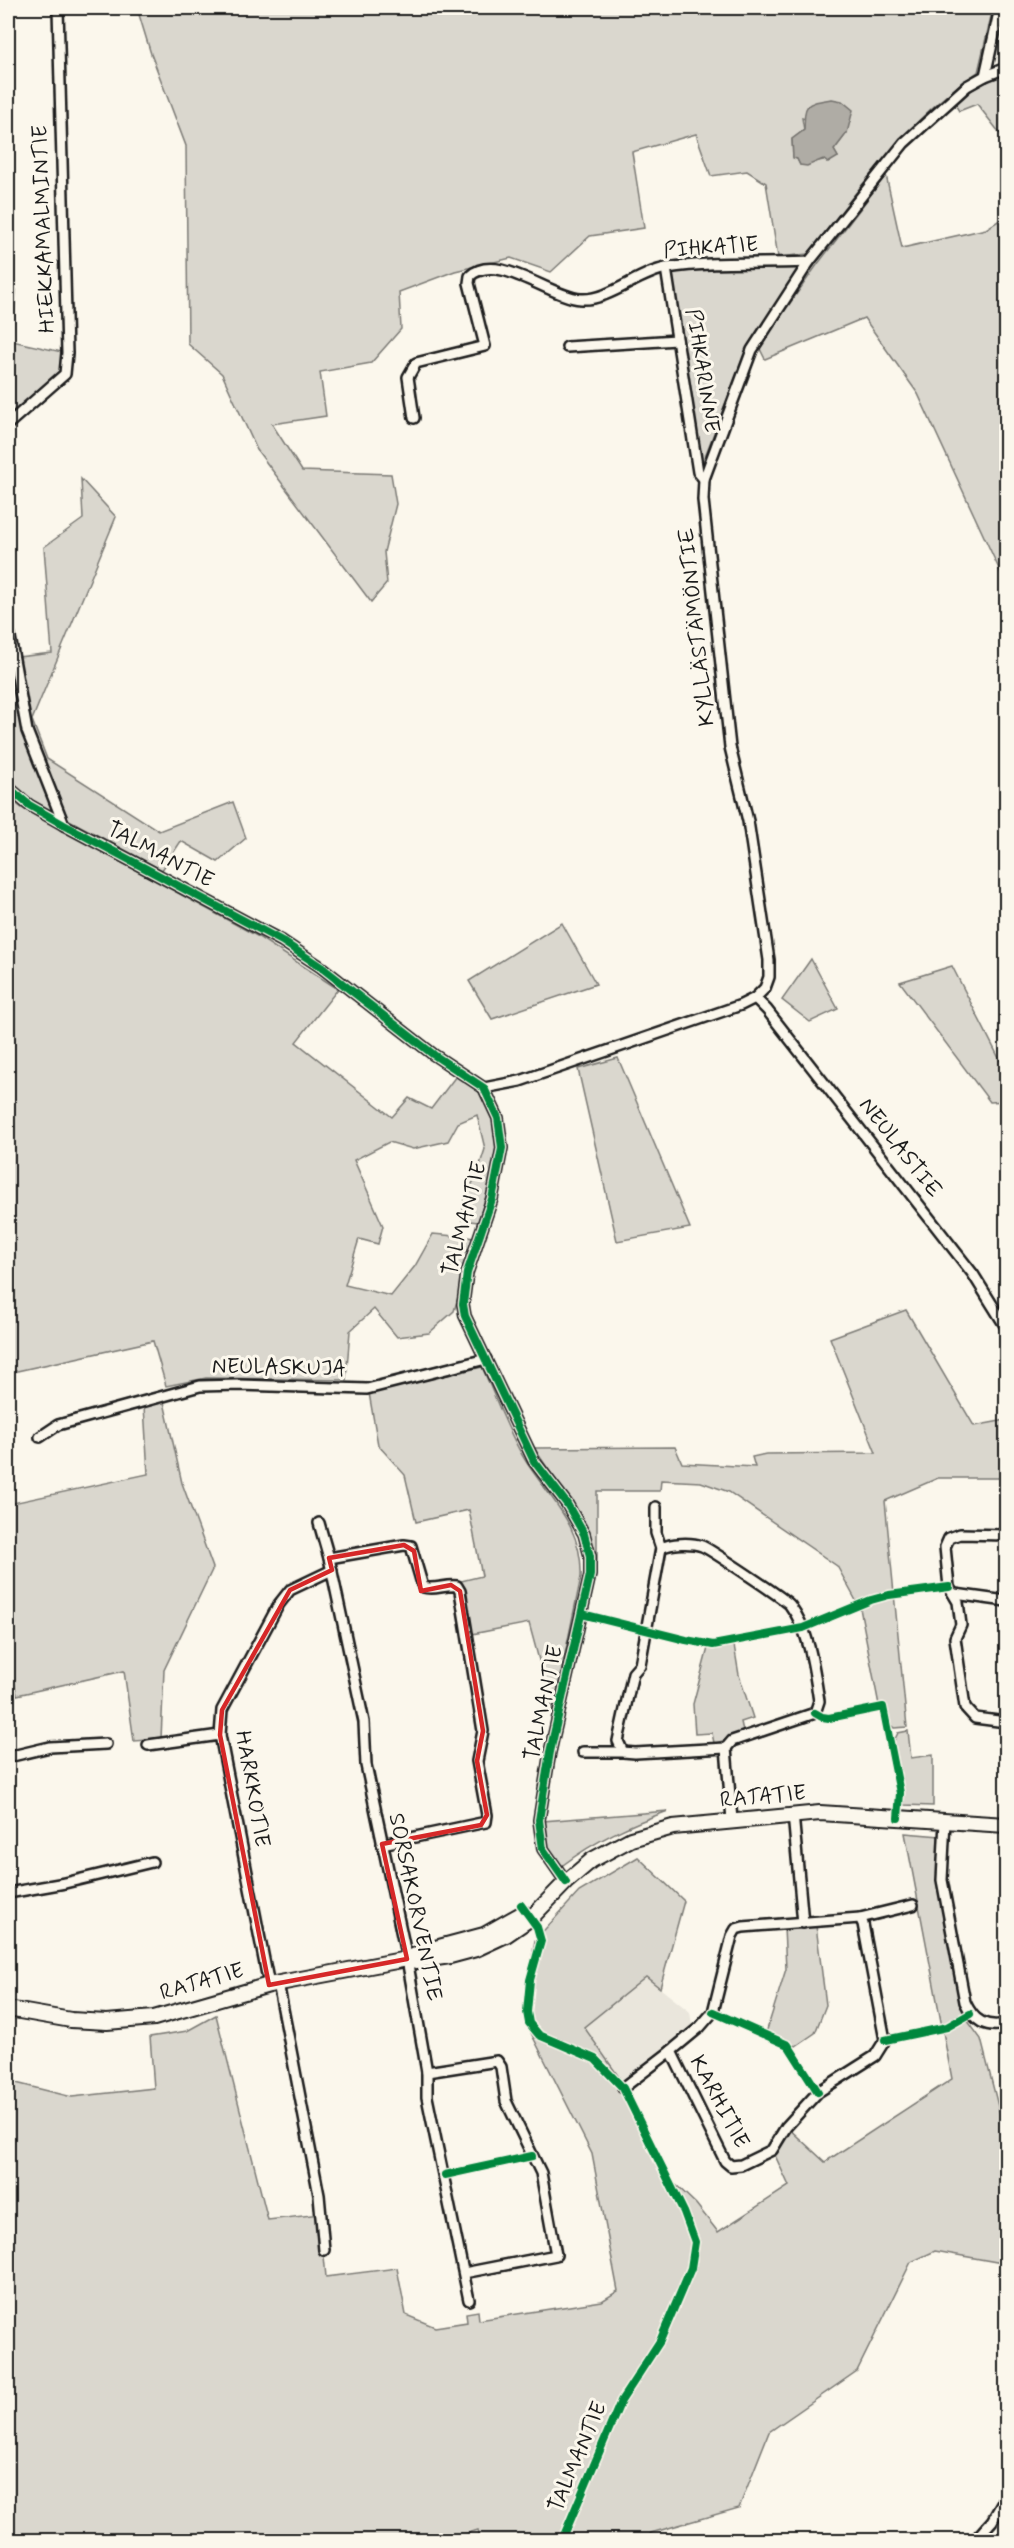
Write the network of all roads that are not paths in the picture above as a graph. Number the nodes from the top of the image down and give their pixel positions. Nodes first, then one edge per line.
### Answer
1 (58, 8) edge
2 (1000, 8) edge
3 (1006, 68) edge
4 (985, 76) junction
5 (809, 262) junction
6 (666, 268) junction
7 (677, 340) junction
8 (567, 347) dead end
9 (414, 418) dead end
10 (8, 424) edge
11 (704, 479) junction
12 (8, 626) edge
13 (8, 787) edge
14 (64, 825) junction
15 (755, 998) junction
16 (484, 1088) junction
17 (1006, 1327) edge
18 (486, 1359) junction
19 (40, 1437) dead end
20 (656, 1507) dead end
21 (319, 1523) dead end
22 (1006, 1535) edge
23 (661, 1548) junction
24 (329, 1558) junction
25 (332, 1570) junction
26 (955, 1594) junction
27 (1006, 1601) edge
28 (1006, 1722) edge
29 (220, 1735) junction
30 (106, 1744) dead end
31 (148, 1745) dead end
32 (726, 1748) junction
33 (583, 1752) dead end
34 (623, 1752) junction
35 (8, 1757) edge
36 (793, 1814) junction
37 (732, 1820) junction
38 (945, 1821) junction
39 (1006, 1825) edge
40 (382, 1844) junction
41 (152, 1862) dead end
42 (566, 1882) junction
43 (8, 1893) edge
44 (913, 1905) dead end
45 (860, 1918) junction
46 (803, 1923) junction
47 (407, 1959) junction
48 (274, 1984) junction
49 (8, 2009) edge
50 (1006, 2024) edge
51 (671, 2051) junction
52 (427, 2072) junction
53 (623, 2088) dead end
54 (324, 2250) dead end
55 (464, 2273) junction
56 (469, 2300) dead end
57 (1006, 2497) edge
58 (975, 2541) edge

1 - 10 street, HIEKKAMALMINTIE
2 - 4 street
3 - 4 street, KYLLÄSTÄMÖNTIE
4 - 5 street, KYLLÄSTÄMÖNTIE
5 - 6 street, PIHKATIE
5 - 11 street, KYLLÄSTÄMÖNTIE
6 - 7 street, PIHKARINNE
6 - 9 street, PIHKATIE
7 - 8 street
7 - 11 street, PIHKARINNE
11 - 15 street, KYLLÄSTÄMÖNTIE
12 - 14 street
13 - 14 street, TALMANTIE
14 - 16 street, TALMANTIE
15 - 16 street
15 - 17 street, NEULASTIE
16 - 18 street, TALMANTIE
18 - 19 street, NEULASKUJA
18 - 42 street, TALMANTIE
20 - 23 street
21 - 24 street, SORSAKORVENTIE
22 - 26 street
23 - 32 street
23 - 34 street
24 - 25 street, SORSAKORVENTIE
24 - 40 street
25 - 29 street, HARKKOTIE
25 - 40 street, SORSAKORVENTIE
26 - 27 street
26 - 28 street
29 - 31 street
29 - 48 street, HARKKOTIE
30 - 35 street
32 - 34 street
32 - 37 street
33 - 34 street
36 - 37 street, RATATIE
36 - 38 street, RATATIE
36 - 46 street
37 - 42 street, RATATIE
38 - 39 street, RATATIE
38 - 50 street
40 - 47 street, SORSAKORVENTIE
41 - 43 street
42 - 47 street, RATATIE
44 - 45 street
45 - 46 street
45 - 51 street, KARHITIE
46 - 51 street, KARHITIE
47 - 48 street, RATATIE
47 - 52 street, SORSAKORVENTIE
48 - 49 street, RATATIE
48 - 54 street, HARKKOTIE
51 - 53 street
52 - 55 street, SORSAKORVENTIE
52 - 55 street
55 - 56 street, SORSAKORVENTIE
57 - 58 street

